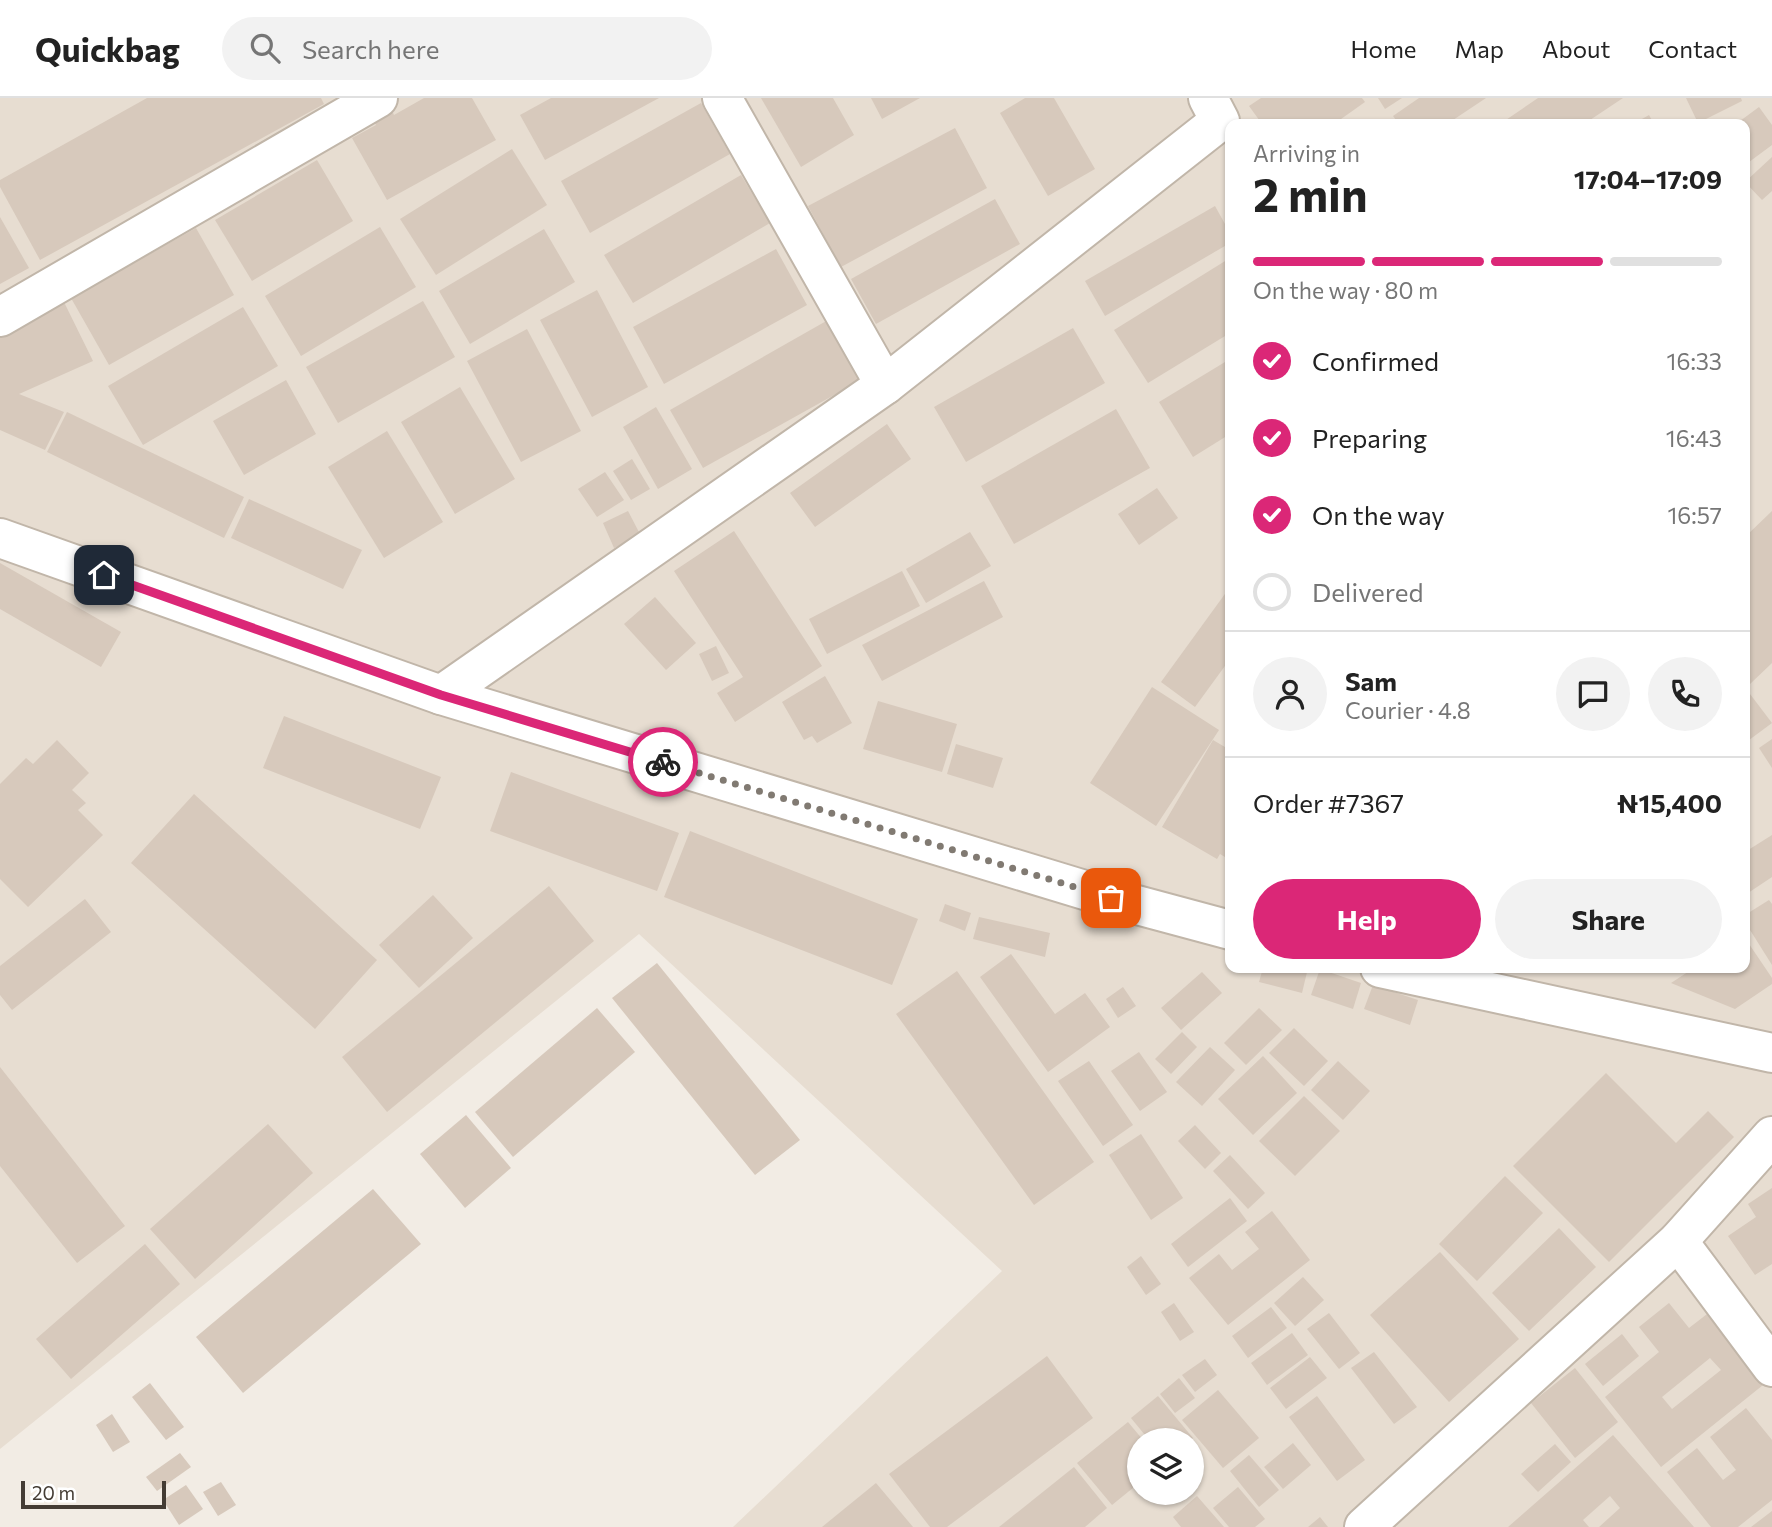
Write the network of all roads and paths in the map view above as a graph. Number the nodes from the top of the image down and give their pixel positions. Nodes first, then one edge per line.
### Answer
1 (722, 98) edge
2 (365, 101) edge
3 (1220, 120) edge
4 (0, 317) edge
5 (885, 384) junction
6 (0, 538) edge
7 (441, 695) junction
8 (1225, 929) edge
9 (1403, 973) edge
10 (1772, 1053) edge
11 (1772, 1136) edge
12 (1678, 1241) junction
13 (1772, 1367) edge
14 (1364, 1527) edge

1 - 5 street
2 - 4 street
3 - 5 street
5 - 7 street
6 - 7 street
7 - 8 street
9 - 10 street
11 - 12 street
12 - 13 street
12 - 14 street

